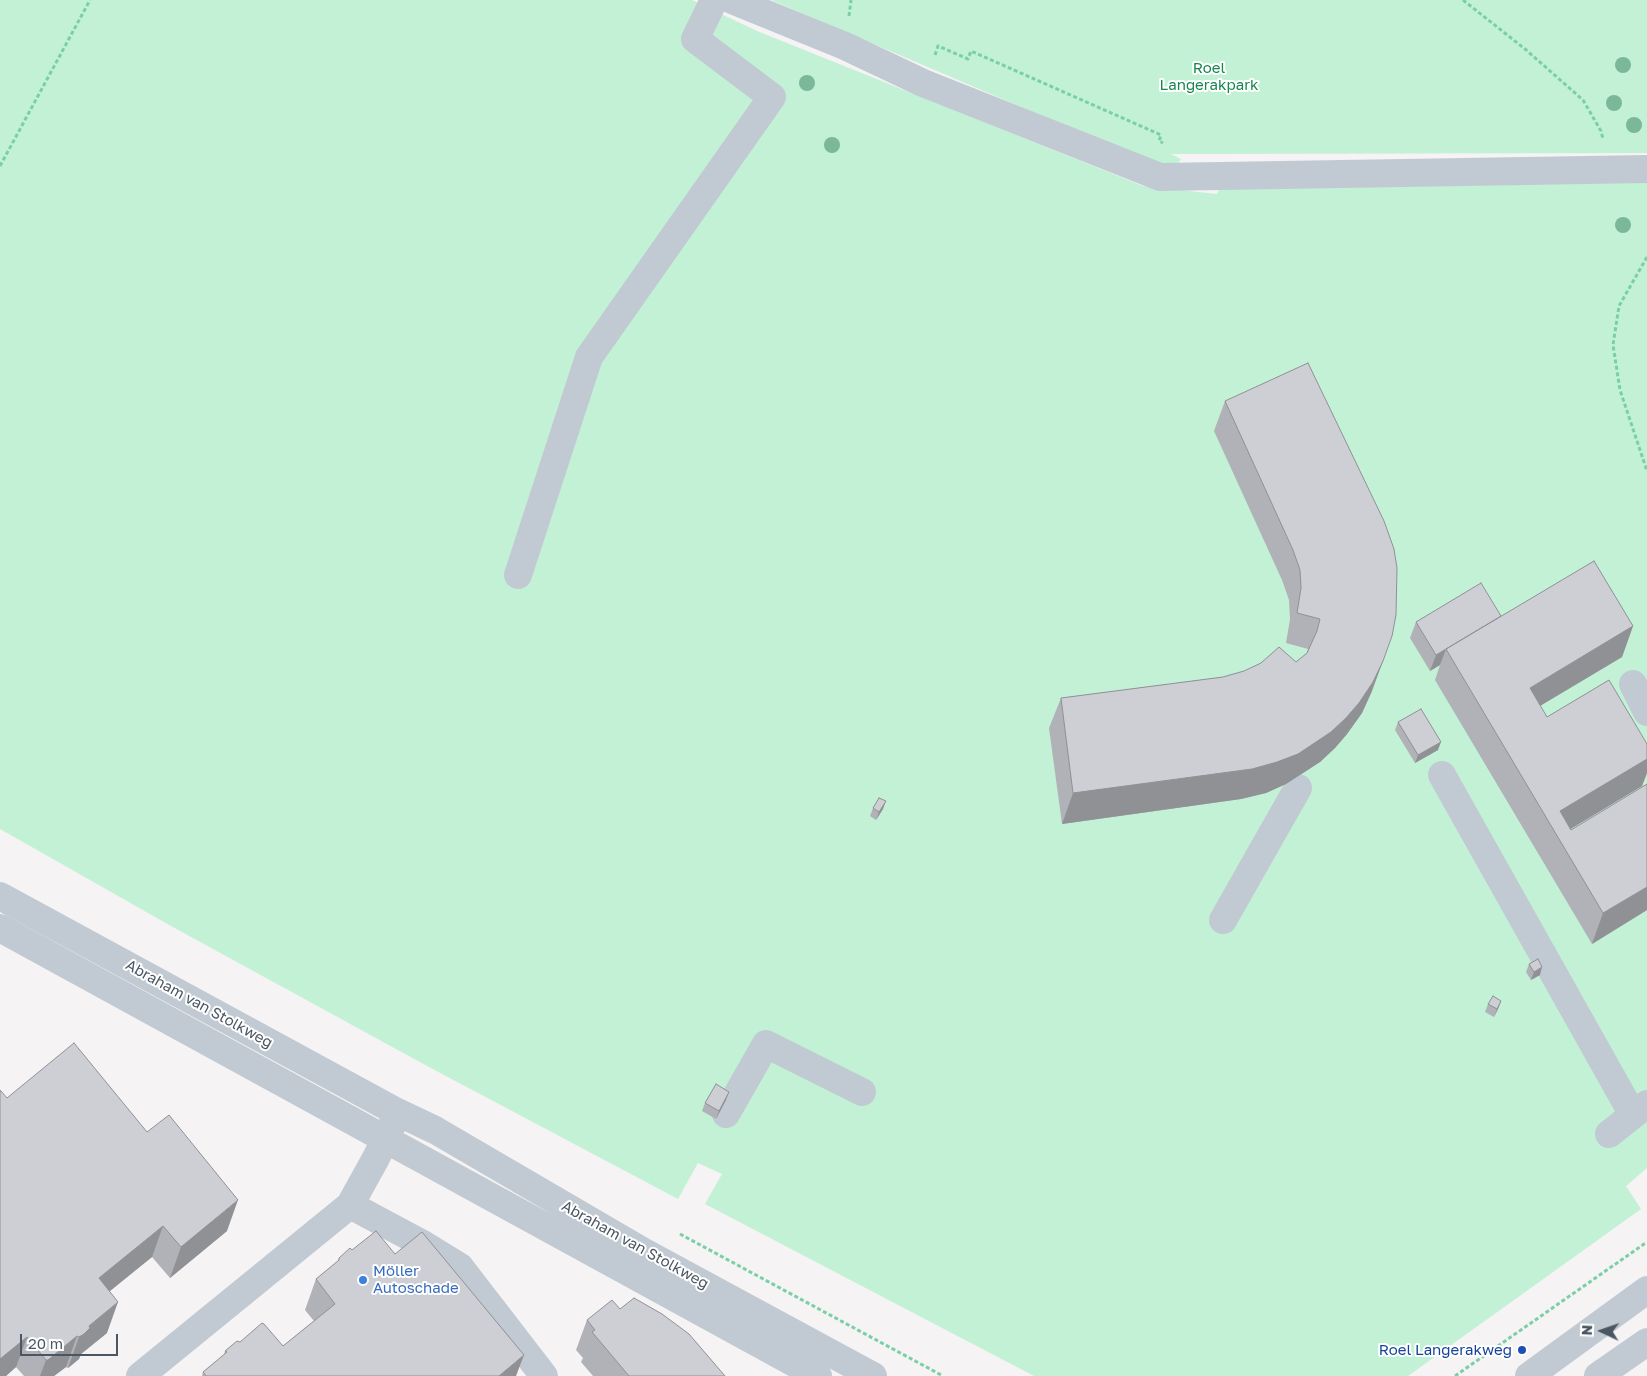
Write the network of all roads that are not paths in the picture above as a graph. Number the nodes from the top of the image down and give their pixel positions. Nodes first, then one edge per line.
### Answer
1 (714, 0) edge
2 (732, 0) edge
3 (1647, 168) edge
4 (518, 575) dead end
5 (1633, 684) dead end
6 (1647, 712) edge
7 (1442, 775) dead end
8 (1298, 788) dead end
9 (0, 896) edge
10 (1223, 920) dead end
11 (0, 928) edge
12 (862, 1092) dead end
13 (1642, 1108) edge
14 (397, 1112) junction
15 (726, 1114) dead end
16 (1609, 1134) dead end
17 (386, 1140) junction
18 (350, 1205) junction
19 (1647, 1290) edge
20 (1647, 1342) edge
21 (140, 1376) edge
22 (544, 1376) edge
23 (818, 1376) edge
24 (873, 1376) edge
25 (1529, 1376) edge
26 (1598, 1376) edge

1 - 4 street
2 - 3 street
5 - 6 street
7 - 13 street
8 - 10 street
9 - 14 street, Abraham van Stolkweg
11 - 17 street, Abraham van Stolkweg
12 - 15 street
13 - 16 street
14 - 17 street
14 - 24 street, Abraham van Stolkweg
17 - 18 street
17 - 23 street, Abraham van Stolkweg
18 - 21 street
18 - 22 street
19 - 25 street
20 - 26 street

